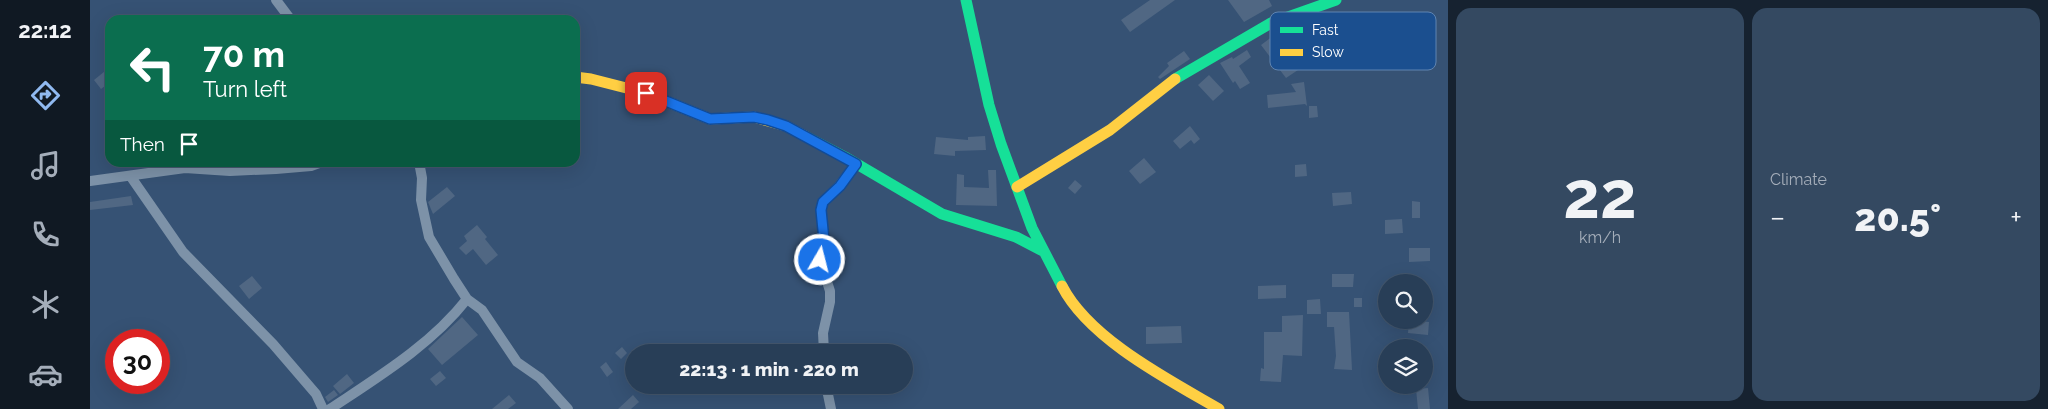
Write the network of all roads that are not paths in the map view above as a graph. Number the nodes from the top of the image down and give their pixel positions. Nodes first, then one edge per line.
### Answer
1 (276, 0) edge
2 (966, 0) edge
3 (1336, 0) edge
4 (1302, 12) edge
5 (286, 15) edge
6 (1270, 24) edge
7 (580, 78) edge
8 (856, 164) junction
9 (300, 167) edge
10 (420, 167) edge
11 (131, 177) junction
12 (90, 181) edge
13 (1017, 187) junction
14 (1032, 228) junction
15 (1016, 237) junction
16 (1043, 251) junction
17 (467, 299) junction
18 (824, 344) edge
19 (828, 394) edge
20 (323, 409) edge
21 (330, 409) edge
22 (568, 409) edge
23 (831, 409) edge
24 (1218, 409) edge

1 - 5 street
2 - 13 street
3 - 4 street
6 - 13 street
7 - 8 street
8 - 15 street
8 - 18 street
9 - 11 street
10 - 17 street
11 - 12 street
11 - 20 street
13 - 14 street
14 - 15 street
14 - 16 street
15 - 16 street
16 - 24 street
17 - 21 street
17 - 22 street
19 - 23 street

